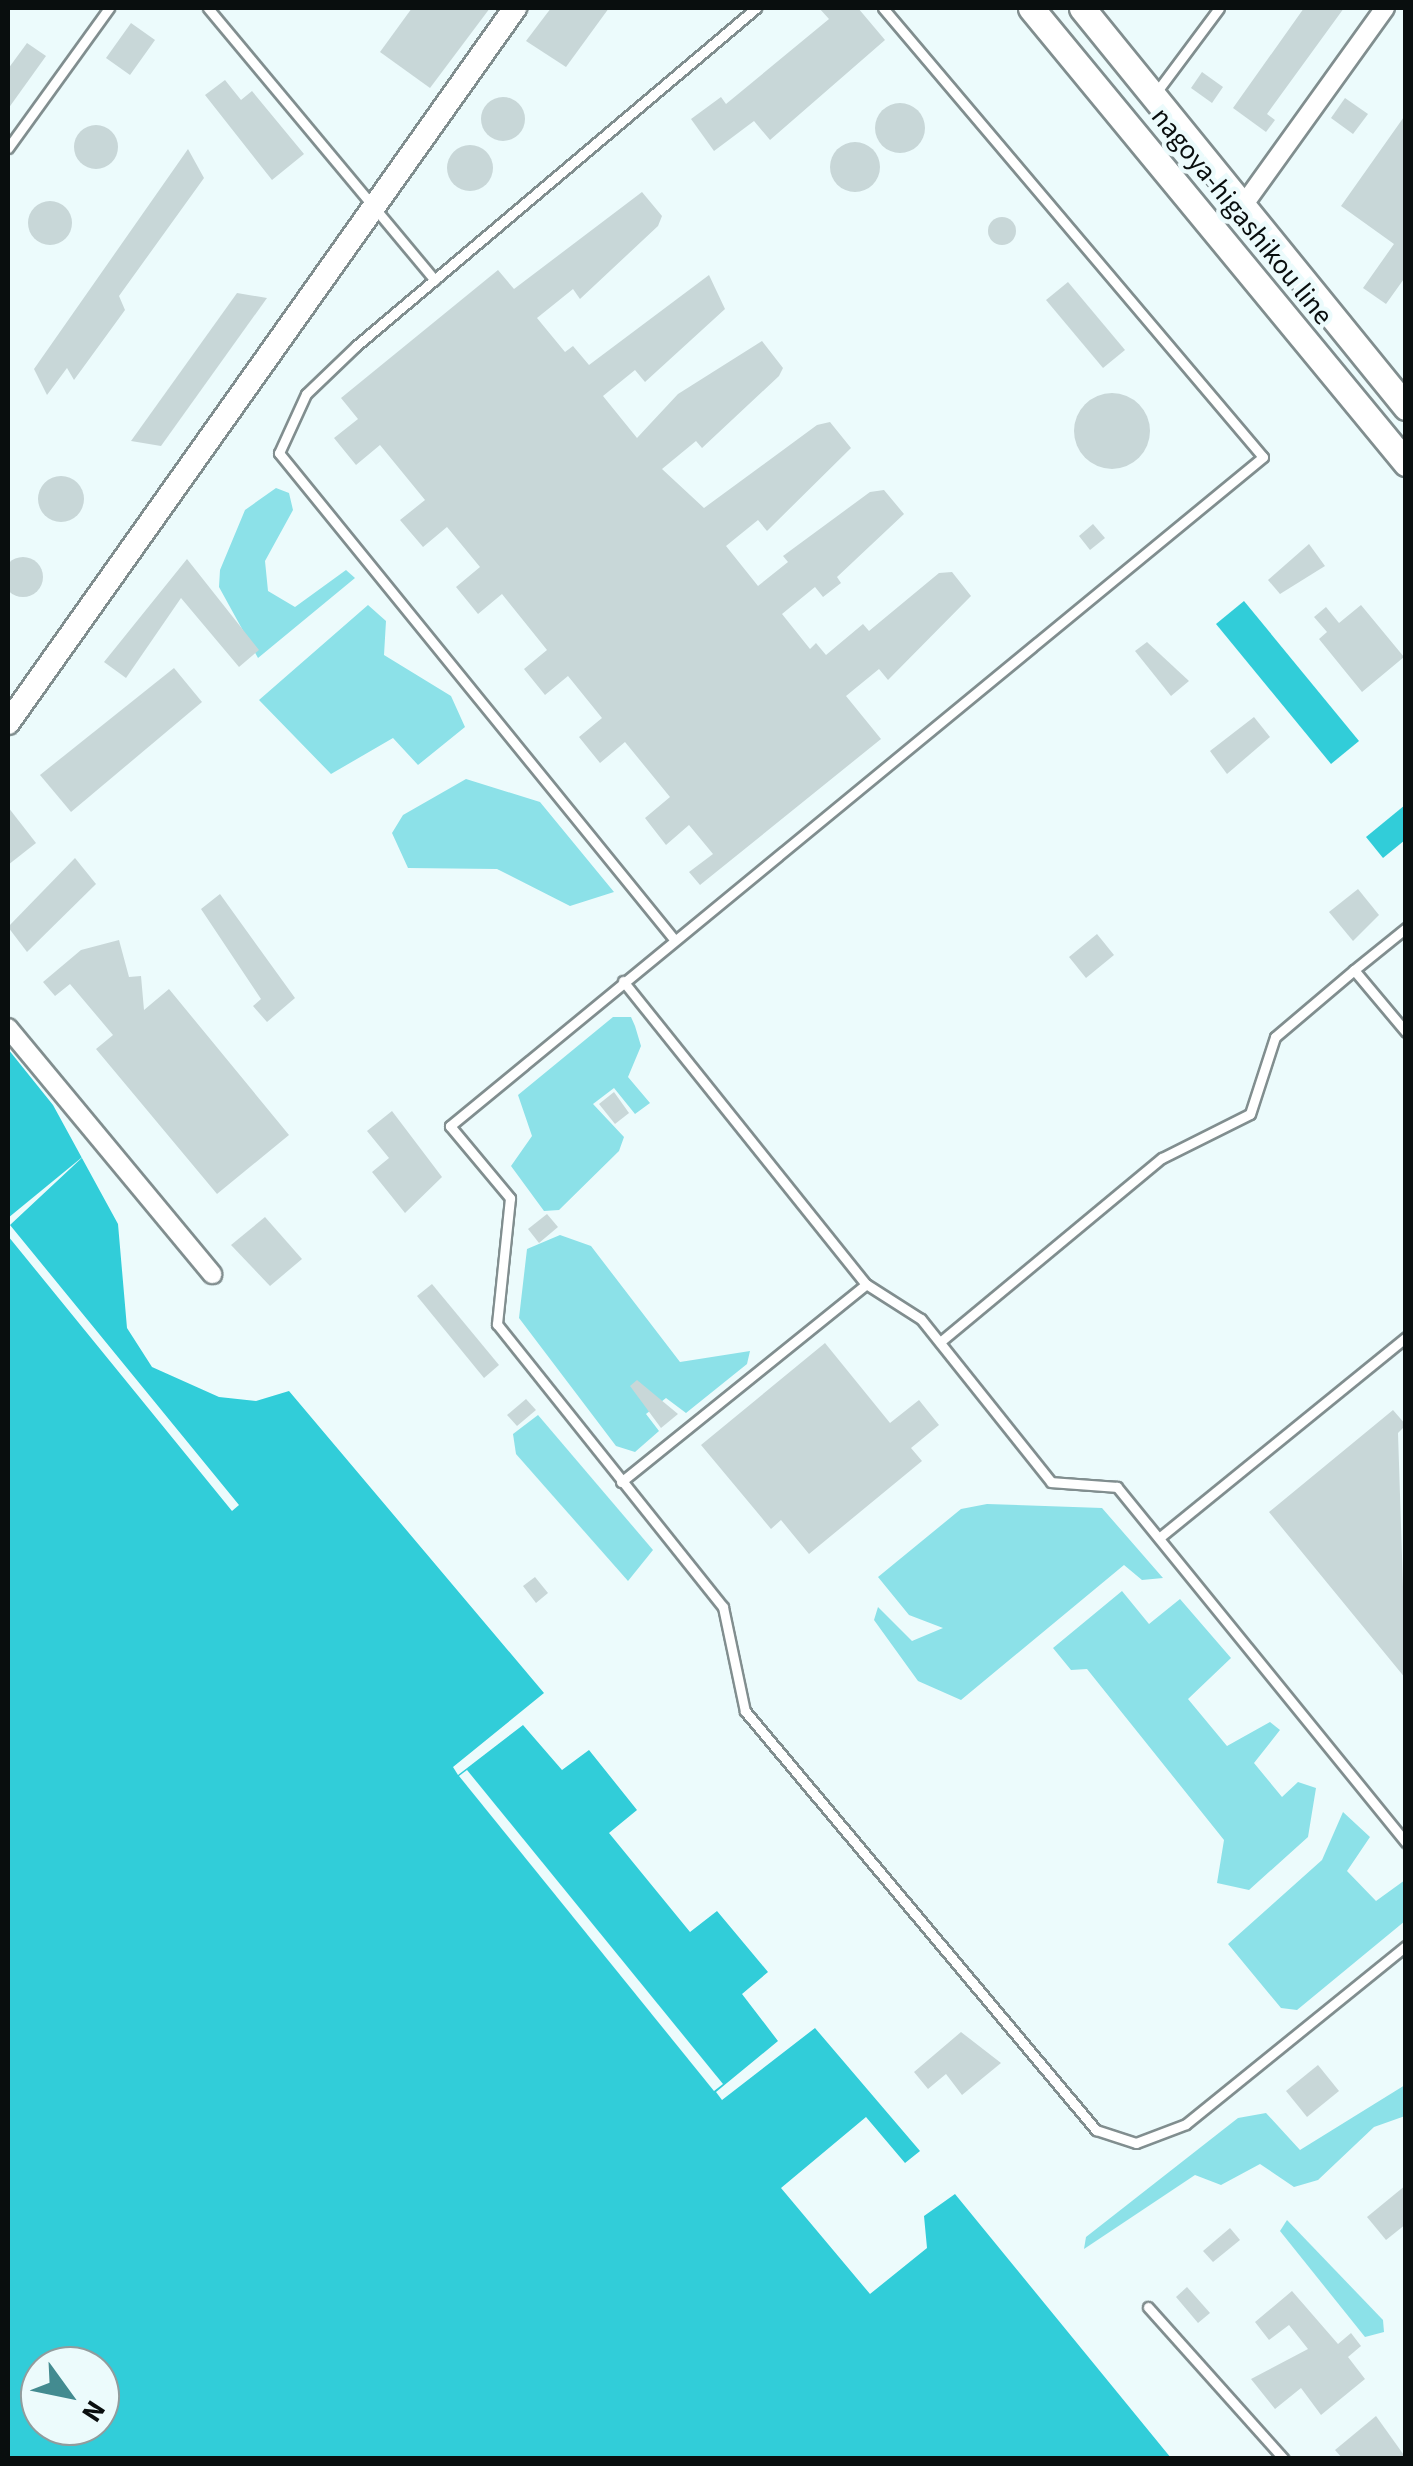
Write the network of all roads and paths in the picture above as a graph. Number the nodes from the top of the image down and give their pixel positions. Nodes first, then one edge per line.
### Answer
1 (109, 8) edge
2 (208, 8) edge
3 (515, 8) edge
4 (756, 8) edge
5 (883, 8) edge
6 (1031, 8) edge
7 (1082, 8) edge
8 (1219, 8) edge
9 (1385, 8) edge
10 (1154, 95) junction
11 (8, 148) edge
12 (372, 205) junction
13 (1242, 206) junction
14 (435, 280) junction
15 (1406, 407) edge
16 (1406, 463) edge
17 (8, 723) edge
18 (1406, 928) edge
19 (673, 938) junction
20 (1354, 970) junction
21 (624, 982) junction
22 (8, 1028) edge
23 (1406, 1032) edge
24 (212, 1274) dead end
25 (866, 1284) junction
26 (1406, 1337) edge
27 (940, 1342) junction
28 (621, 1482) junction
29 (1158, 1538) junction
30 (1406, 1842) edge
31 (1406, 1946) edge
32 (1148, 2307) dead end
33 (1283, 2458) edge

1 - 11 lane
2 - 12 lane
3 - 12 street
4 - 14 lane
5 - 19 lane
6 - 16 main road, nagoya-higashikou line
7 - 10 main road, nagoya-higashikou line
8 - 10 lane
9 - 13 street
10 - 13 main road, nagoya-higashikou line
12 - 14 lane
12 - 17 street
13 - 15 main road, nagoya-higashikou line
14 - 19 lane
18 - 20 lane
19 - 21 lane
20 - 23 lane
20 - 27 lane
21 - 25 lane
21 - 28 lane
22 - 24 street
25 - 27 lane
25 - 28 lane
26 - 29 lane
27 - 29 lane
28 - 31 lane
29 - 30 lane
32 - 33 lane

